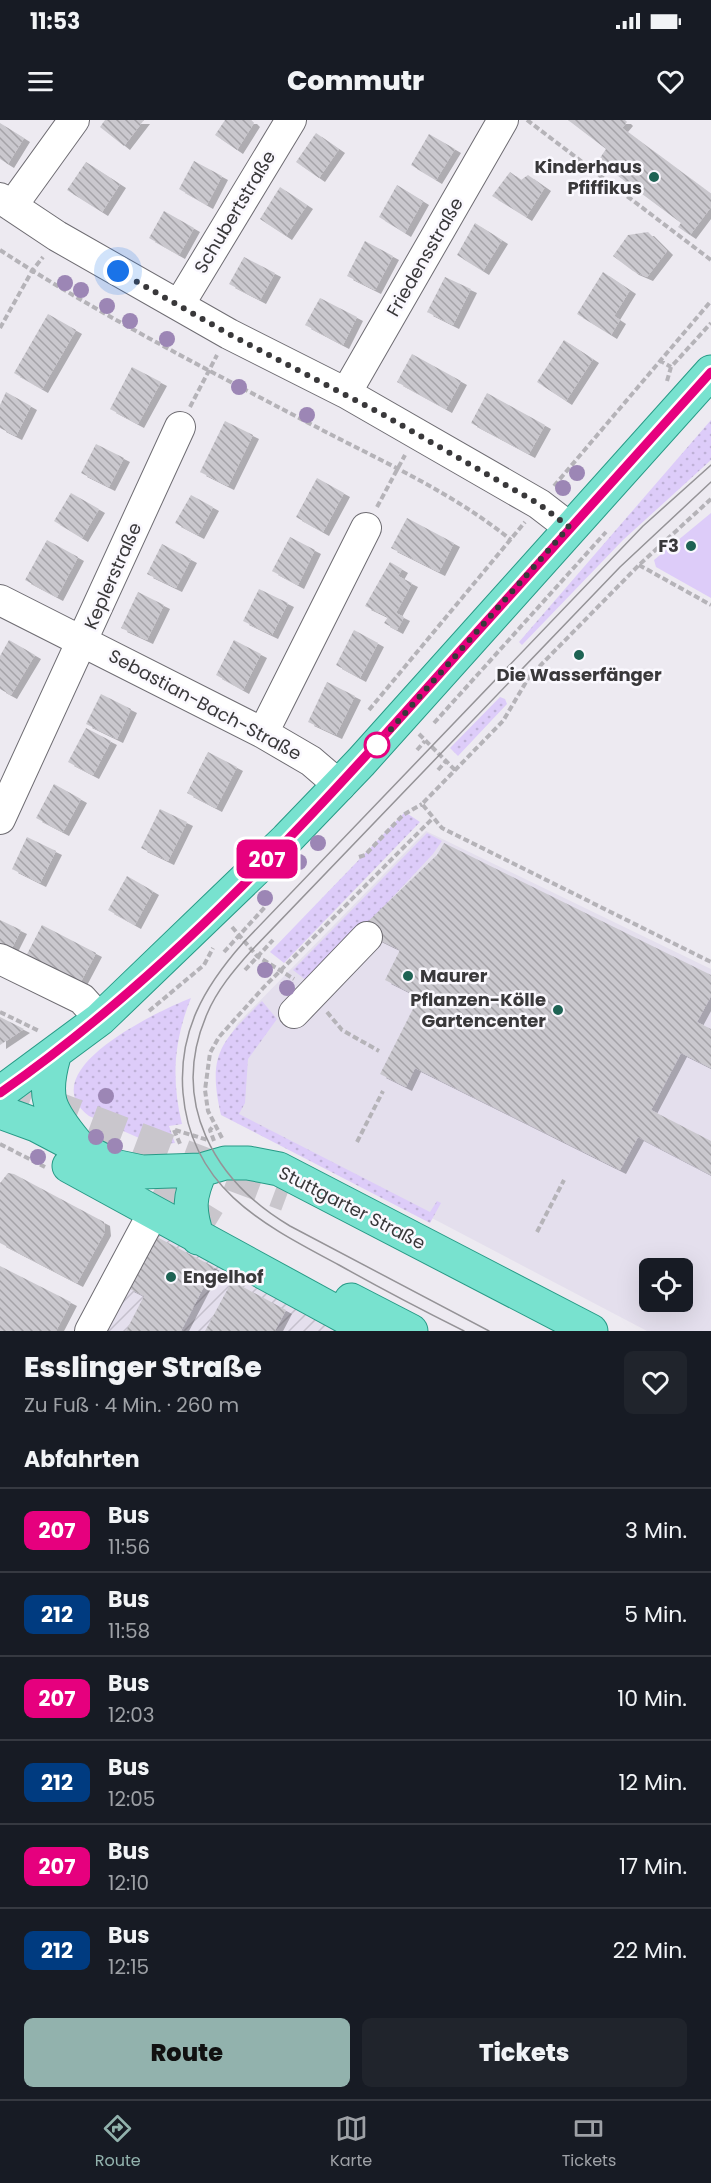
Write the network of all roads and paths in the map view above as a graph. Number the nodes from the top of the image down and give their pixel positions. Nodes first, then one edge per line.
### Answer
1 (74, 120) edge
2 (291, 120) edge
3 (503, 120) edge
4 (526, 120) edge
5 (6, 202) edge
6 (57, 236) junction
7 (0, 250) edge
8 (711, 261) edge
9 (32, 271) junction
10 (711, 301) edge
11 (179, 305) junction
12 (0, 328) edge
13 (229, 334) junction
14 (659, 360) junction
15 (671, 367) dead end
16 (208, 370) junction
17 (711, 372) edge
18 (346, 393) junction
19 (180, 427) joint
20 (417, 434) junction
21 (397, 469) junction
22 (711, 499) edge
23 (539, 504) junction
24 (569, 527) junction
25 (366, 528) joint
26 (511, 540) junction
27 (639, 565) junction
28 (0, 600) edge
29 (711, 605) edge
30 (83, 642) junction
31 (363, 717) dead end
32 (263, 733) junction
33 (419, 735) dead end
34 (425, 741) junction
35 (417, 750) dead end
36 (446, 761) junction
37 (438, 770) dead end
38 (455, 770) junction
39 (340, 786) junction
40 (423, 804) junction
41 (0, 819) edge
42 (432, 819) junction
43 (358, 857) dead end
44 (265, 907) dead end
45 (231, 925) dead end
46 (237, 936) junction
47 (367, 937) dead end
48 (273, 940) dead end
49 (224, 952) dead end
50 (256, 956) junction
51 (0, 958) edge
52 (711, 962) edge
53 (245, 970) dead end
54 (91, 1009) junction
55 (0, 1012) edge
56 (294, 1013) dead end
57 (43, 1037) junction
58 (383, 1091) dead end
59 (0, 1093) edge
60 (0, 1112) edge
61 (0, 1121) edge
62 (357, 1142) dead end
63 (170, 1148) dead end
64 (81, 1149) junction
65 (201, 1170) junction
66 (564, 1180) dead end
67 (287, 1194) tunnel mouth
68 (153, 1213) junction
69 (537, 1232) dead end
70 (198, 1238) junction
71 (245, 1246) tunnel mouth
72 (90, 1331) edge
73 (371, 1331) edge
74 (411, 1331) edge
75 (549, 1331) edge
76 (591, 1331) edge

1 - 5 street
2 - 11 street, Schubertstraße
3 - 18 street, Friedensstraße
4 - 8 path
5 - 6 street
6 - 9 path
6 - 11 street
7 - 9 path
9 - 12 path
9 - 16 path
10 - 14 path
11 - 13 street
13 - 16 path
13 - 18 street
14 - 15 path
14 - 23 path
16 - 19 path
16 - 21 path
17 - 24 main road
18 - 20 street
19 - 30 street, Keplerstraße
20 - 21 path
20 - 23 street
21 - 25 path
21 - 26 path
22 - 27 path
23 - 24 street
23 - 26 path
24 - 39 main road
25 - 32 street
26 - 31 path
27 - 29 path
27 - 38 path
28 - 30 street, Sebastian-Bach-Straße
30 - 32 street, Sebastian-Bach-Straße
30 - 41 street, Keplerstraße
32 - 39 street, Sebastian-Bach-Straße
33 - 34 path
34 - 35 path
34 - 36 path
36 - 37 path
36 - 38 path
38 - 40 path
39 - 54 main road
40 - 42 path
40 - 43 path
42 - 52 path
42 - 63 path
44 - 46 path
45 - 46 path
46 - 49 path
46 - 50 path
47 - 56 street
48 - 50 path
50 - 53 path
51 - 54 street
54 - 57 main road
55 - 57 path
57 - 59 main road
57 - 64 main road
58 - 62 path
60 - 64 main road, Stuttgarter Straße
61 - 68 main road
64 - 65 main road, Stuttgarter Straße
65 - 68 main road
65 - 70 main road
65 - 76 main road, Stuttgarter Straße
66 - 69 path
67 - 75 main road
68 - 70 main road
68 - 72 street
70 - 73 main road
71 - 74 main road

